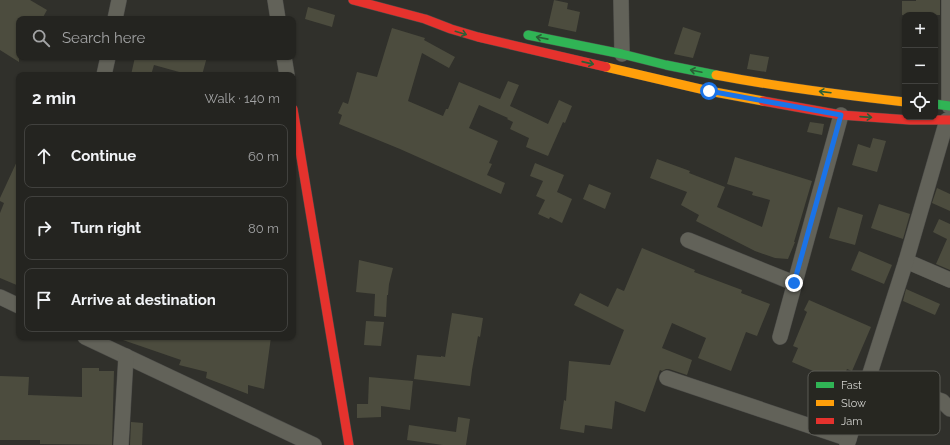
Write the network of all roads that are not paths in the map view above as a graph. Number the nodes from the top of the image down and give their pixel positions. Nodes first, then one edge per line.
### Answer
1 (119, 0) edge
2 (275, 0) edge
3 (353, 0) edge
4 (621, 0) edge
5 (949, 0) edge
6 (116, 16) edge
7 (278, 16) edge
8 (425, 19) junction
9 (460, 22) dead end
10 (520, 34) dead end
11 (622, 54) junction
12 (107, 60) edge
13 (284, 60) edge
14 (105, 72) edge
15 (286, 72) edge
16 (902, 102) edge
17 (946, 111) edge
18 (841, 115) junction
19 (296, 127) edge
20 (688, 240) dead end
21 (906, 261) junction
22 (950, 280) edge
23 (794, 283) junction
24 (0, 297) edge
25 (16, 305) edge
26 (780, 337) dead end
27 (92, 340) edge
28 (126, 356) junction
29 (872, 371) edge
30 (667, 378) dead end
31 (940, 400) edge
32 (950, 409) edge
33 (808, 428) edge
34 (828, 435) edge
35 (848, 442) edge
36 (311, 444) edge
37 (121, 445) edge
38 (349, 445) edge

1 - 6 street
2 - 7 street
3 - 8 main road
4 - 11 street
5 - 17 street
8 - 9 main road
8 -> 18 main road
11 -> 10 main road
16 -> 11 main road
12 - 14 street
13 - 15 street
18 -> 17 main road
17 - 21 street
18 - 23 street
19 - 38 main road
20 - 23 street
21 - 22 street
21 - 29 street
23 - 26 street
24 - 25 street
27 - 28 street
28 - 36 street
28 - 37 street
30 - 33 street
31 - 32 street
34 - 35 street

